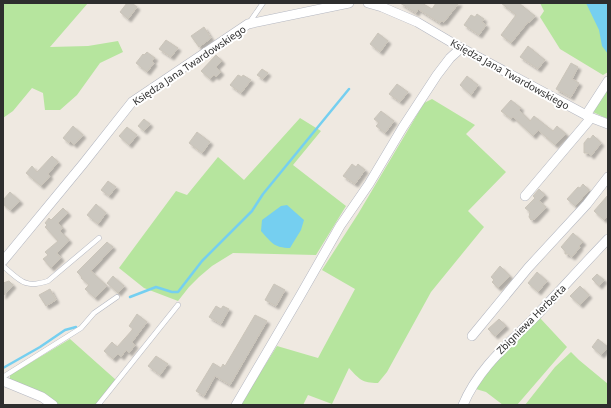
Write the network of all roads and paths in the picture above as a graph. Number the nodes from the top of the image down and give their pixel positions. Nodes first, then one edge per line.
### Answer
1 (263, 3) edge
2 (349, 3) edge
3 (368, 3) edge
4 (248, 24) junction
5 (461, 48) junction
6 (608, 81) edge
7 (588, 117) junction
8 (608, 124) edge
9 (608, 177) edge
10 (525, 196) dead end
11 (99, 238) dead end
12 (608, 239) edge
13 (3, 260) edge
14 (3, 266) edge
15 (117, 297) dead end
16 (178, 306) dead end
17 (472, 336) dead end
18 (3, 377) edge
19 (3, 381) edge
20 (53, 405) edge
21 (98, 405) edge
22 (236, 405) edge
23 (463, 405) edge

1 - 4 lane
2 - 4 street, Księdza Jana Twardowskiego
3 - 5 street, Księdza Jana Twardowskiego
4 - 13 street, Księdza Jana Twardowskiego
5 - 7 street, Księdza Jana Twardowskiego
5 - 22 street
6 - 7 street
7 - 8 street, Księdza Jana Twardowskiego
7 - 10 street
9 - 17 street
11 - 14 lane
12 - 23 street, Zbigniewa Herberta
15 - 18 lane
16 - 21 lane
19 - 20 street

